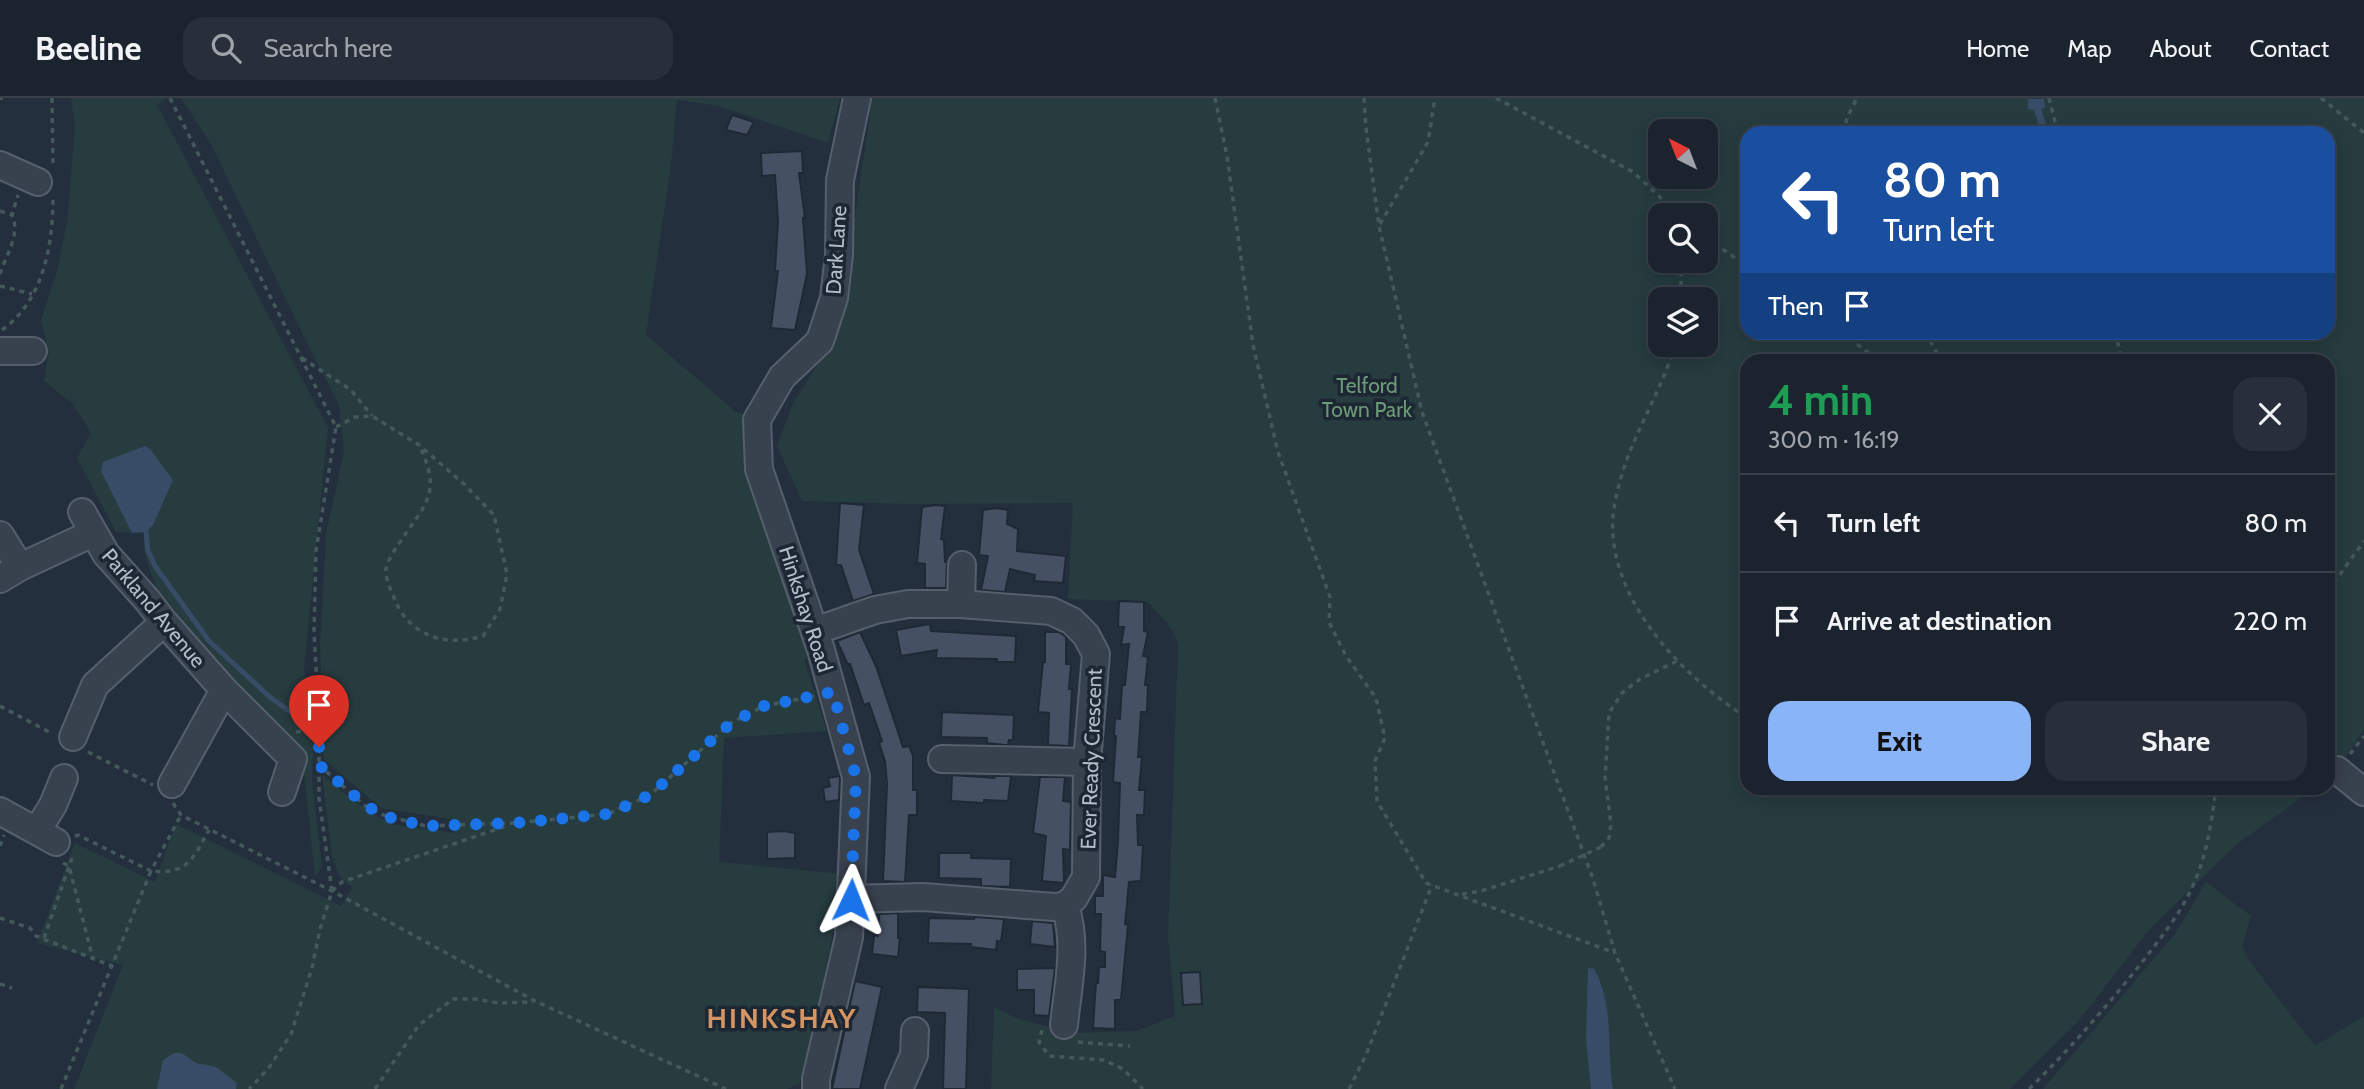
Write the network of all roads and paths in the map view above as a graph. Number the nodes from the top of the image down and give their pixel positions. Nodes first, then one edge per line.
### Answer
1 (52, 98) edge
2 (170, 98) edge
3 (857, 98) edge
4 (1215, 98) edge
5 (1364, 98) edge
6 (1435, 98) edge
7 (1496, 98) edge
8 (1857, 98) edge
9 (2049, 98) edge
10 (2321, 98) edge
11 (1845, 126) edge
12 (2056, 126) edge
13 (2364, 133) edge
14 (34, 177) edge
15 (1665, 203) edge
16 (0, 211) edge
17 (12, 215) junction
18 (1379, 226) junction
19 (1718, 247) edge
20 (1740, 261) edge
21 (0, 274) edge
22 (0, 286) edge
23 (33, 294) junction
24 (0, 331) edge
25 (1852, 340) edge
26 (0, 351) edge
27 (33, 351) dead end
28 (1870, 354) edge
29 (1671, 357) edge
30 (302, 358) junction
31 (372, 416) junction
32 (757, 420) joint
33 (336, 427) junction
34 (419, 445) junction
35 (0, 534) edge
36 (2364, 541) edge
37 (962, 565) dead end
38 (10, 573) edge
39 (2335, 581) edge
40 (961, 604) junction
41 (164, 622) junction
42 (815, 631) junction
43 (1677, 661) junction
44 (224, 690) junction
45 (833, 692) junction
46 (0, 706) edge
47 (1740, 713) edge
48 (71, 741) junction
49 (942, 760) dead end
50 (1087, 762) junction
51 (319, 765) junction
52 (2337, 769) dead end
53 (64, 778) dead end
54 (166, 791) junction
55 (282, 792) dead end
56 (2364, 792) edge
57 (2215, 795) edge
58 (0, 811) edge
59 (181, 814) junction
60 (515, 823) junction
61 (209, 830) junction
62 (0, 831) edge
63 (57, 844) junction
64 (69, 866) junction
65 (151, 871) junction
66 (1432, 885) junction
67 (332, 891) junction
68 (1459, 895) junction
69 (851, 900) junction
70 (1065, 906) junction
71 (0, 918) edge
72 (44, 939) junction
73 (1615, 953) junction
74 (93, 959) junction
75 (112, 966) junction
76 (0, 984) edge
77 (12, 988) dead end
78 (535, 1001) junction
79 (1064, 1025) junction
80 (915, 1031) dead end
81 (1130, 1046) dead end
82 (61, 1089) edge
83 (249, 1089) edge
84 (375, 1089) edge
85 (726, 1089) edge
86 (816, 1089) edge
87 (899, 1089) edge
88 (1143, 1089) edge
89 (1349, 1089) edge
90 (1675, 1089) edge
91 (2029, 1089) edge

1 - 14 path
2 - 30 path
3 - 32 street, Dark Lane
4 - 66 path
5 - 18 path
6 - 18 path
7 - 15 path
8 - 11 path
9 - 12 path
10 - 13 path
14 - 17 path
14 - 23 path
16 - 17 path
17 - 21 path
18 - 73 path
19 - 20 path
22 - 23 path
23 - 24 path
25 - 28 path
26 - 27 street
29 - 43 path
30 - 31 path
30 - 33 path
31 - 33 path
31 - 34 path
32 - 42 street, Hinkshay Road
33 - 51 path
34 - 34 path
35 - 38 street
36 - 39 path
37 - 40 street
38 - 41 street, Parkland Avenue
40 - 42 street, Ever Ready Crescent
40 - 50 street, Ever Ready Crescent
41 - 44 street, Parkland Avenue
41 - 48 street
42 - 45 street, Hinkshay Road
43 - 47 path
43 - 68 path, bridge
44 - 54 street
44 - 55 street, Parkland Avenue
45 - 60 path
45 - 69 street, Hinkshay Road
46 - 48 path
48 - 54 path
49 - 50 street
50 - 70 street, Ever Ready Crescent
51 - 60 path
51 - 67 path
52 - 56 street
53 - 63 street
54 - 59 path
57 - 91 path
58 - 63 street
59 - 61 path
59 - 65 path
60 - 67 path
61 - 65 path
61 - 67 path
62 - 63 path
63 - 64 path
63 - 64 path
63 - 65 path
64 - 72 path
64 - 74 path
65 - 75 path
66 - 68 path
66 - 89 path
67 - 78 path
67 - 83 path
68 - 73 path
69 - 70 street
69 - 86 street, Hinkshay Road
70 - 79 street
71 - 72 path
72 - 74 path
73 - 90 path
74 - 75 path
75 - 82 path
76 - 77 path
78 - 84 path
78 - 85 path
79 - 81 path
79 - 88 path
80 - 87 street

